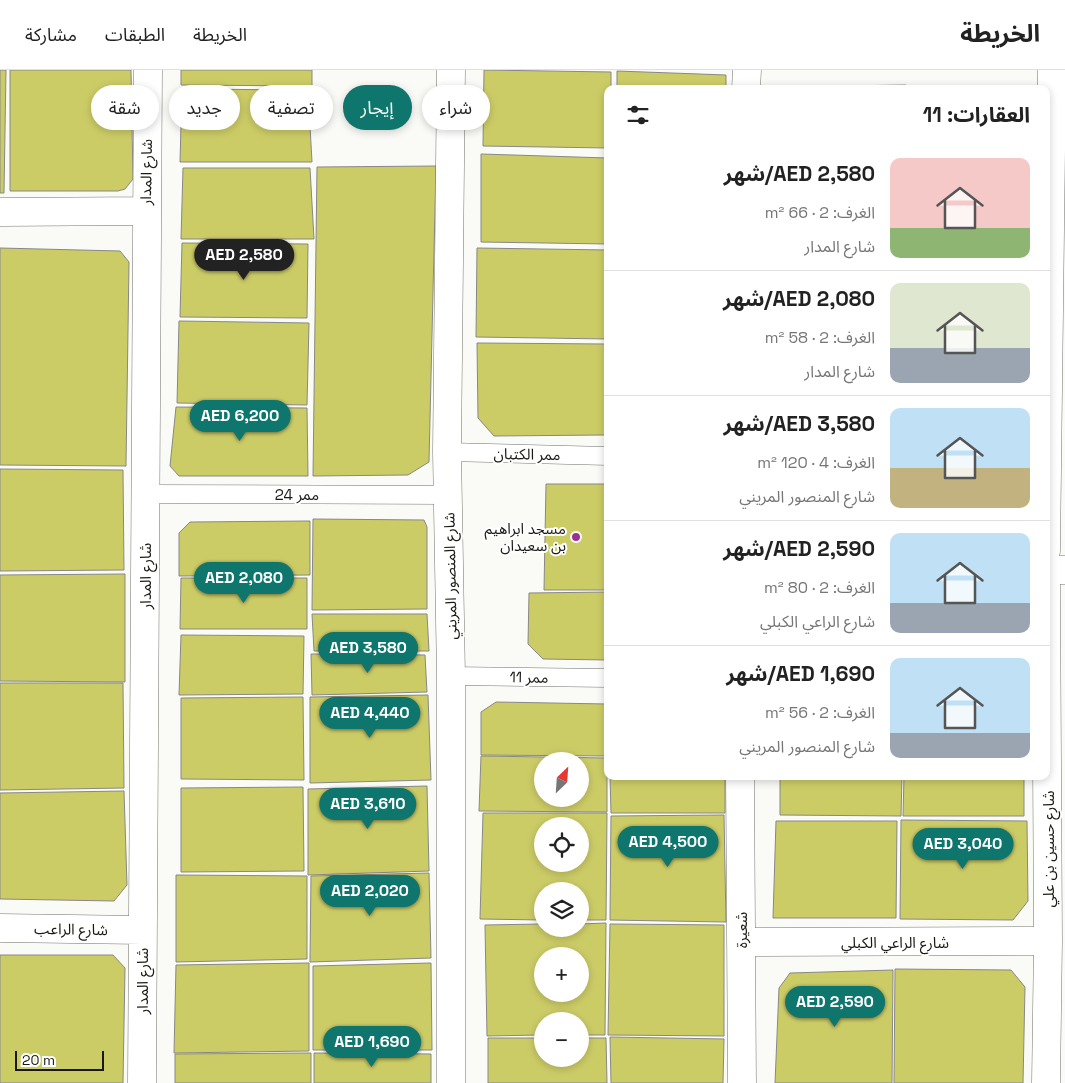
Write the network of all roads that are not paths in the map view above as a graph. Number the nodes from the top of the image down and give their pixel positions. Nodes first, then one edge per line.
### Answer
1 (148, 70) edge
2 (451, 70) edge
3 (746, 70) edge
4 (1052, 70) edge
5 (746, 85) edge
6 (1050, 173) edge
7 (146, 211) junction
8 (0, 212) edge
9 (447, 452) junction
10 (604, 456) edge
11 (145, 494) junction
12 (448, 495) junction
13 (1050, 570) edge
14 (1065, 570) edge
15 (451, 676) junction
16 (604, 678) edge
17 (740, 780) edge
18 (1047, 780) edge
19 (0, 928) edge
20 (142, 930) junction
21 (1048, 941) junction
22 (741, 942) junction
23 (142, 1083) edge
24 (451, 1083) edge
25 (742, 1083) edge
26 (1046, 1083) edge

1 - 7 street, شارع المدار
2 - 9 street, شارع المنصور المريني
3 - 5 street
4 - 6 street
7 - 8 street
7 - 11 street, شارع المدار
9 - 10 lane, ممر الكتبان
9 - 12 street, شارع المنصور المريني
11 - 12 lane, ممر 24
11 - 20 street, شارع المدار
12 - 15 street, شارع المنصور المريني
13 - 14 street
15 - 16 lane, ممر 11
15 - 24 street, شارع المنصور المريني
17 - 22 street, شعيرة
18 - 21 street, شارع حسين بن علي
19 - 20 street, شارع الراعب
20 - 23 street, شارع المدار
21 - 22 street, شارع الراعي الكبلي
21 - 26 street, شارع حسين بن علي
22 - 25 street, شعيرة

